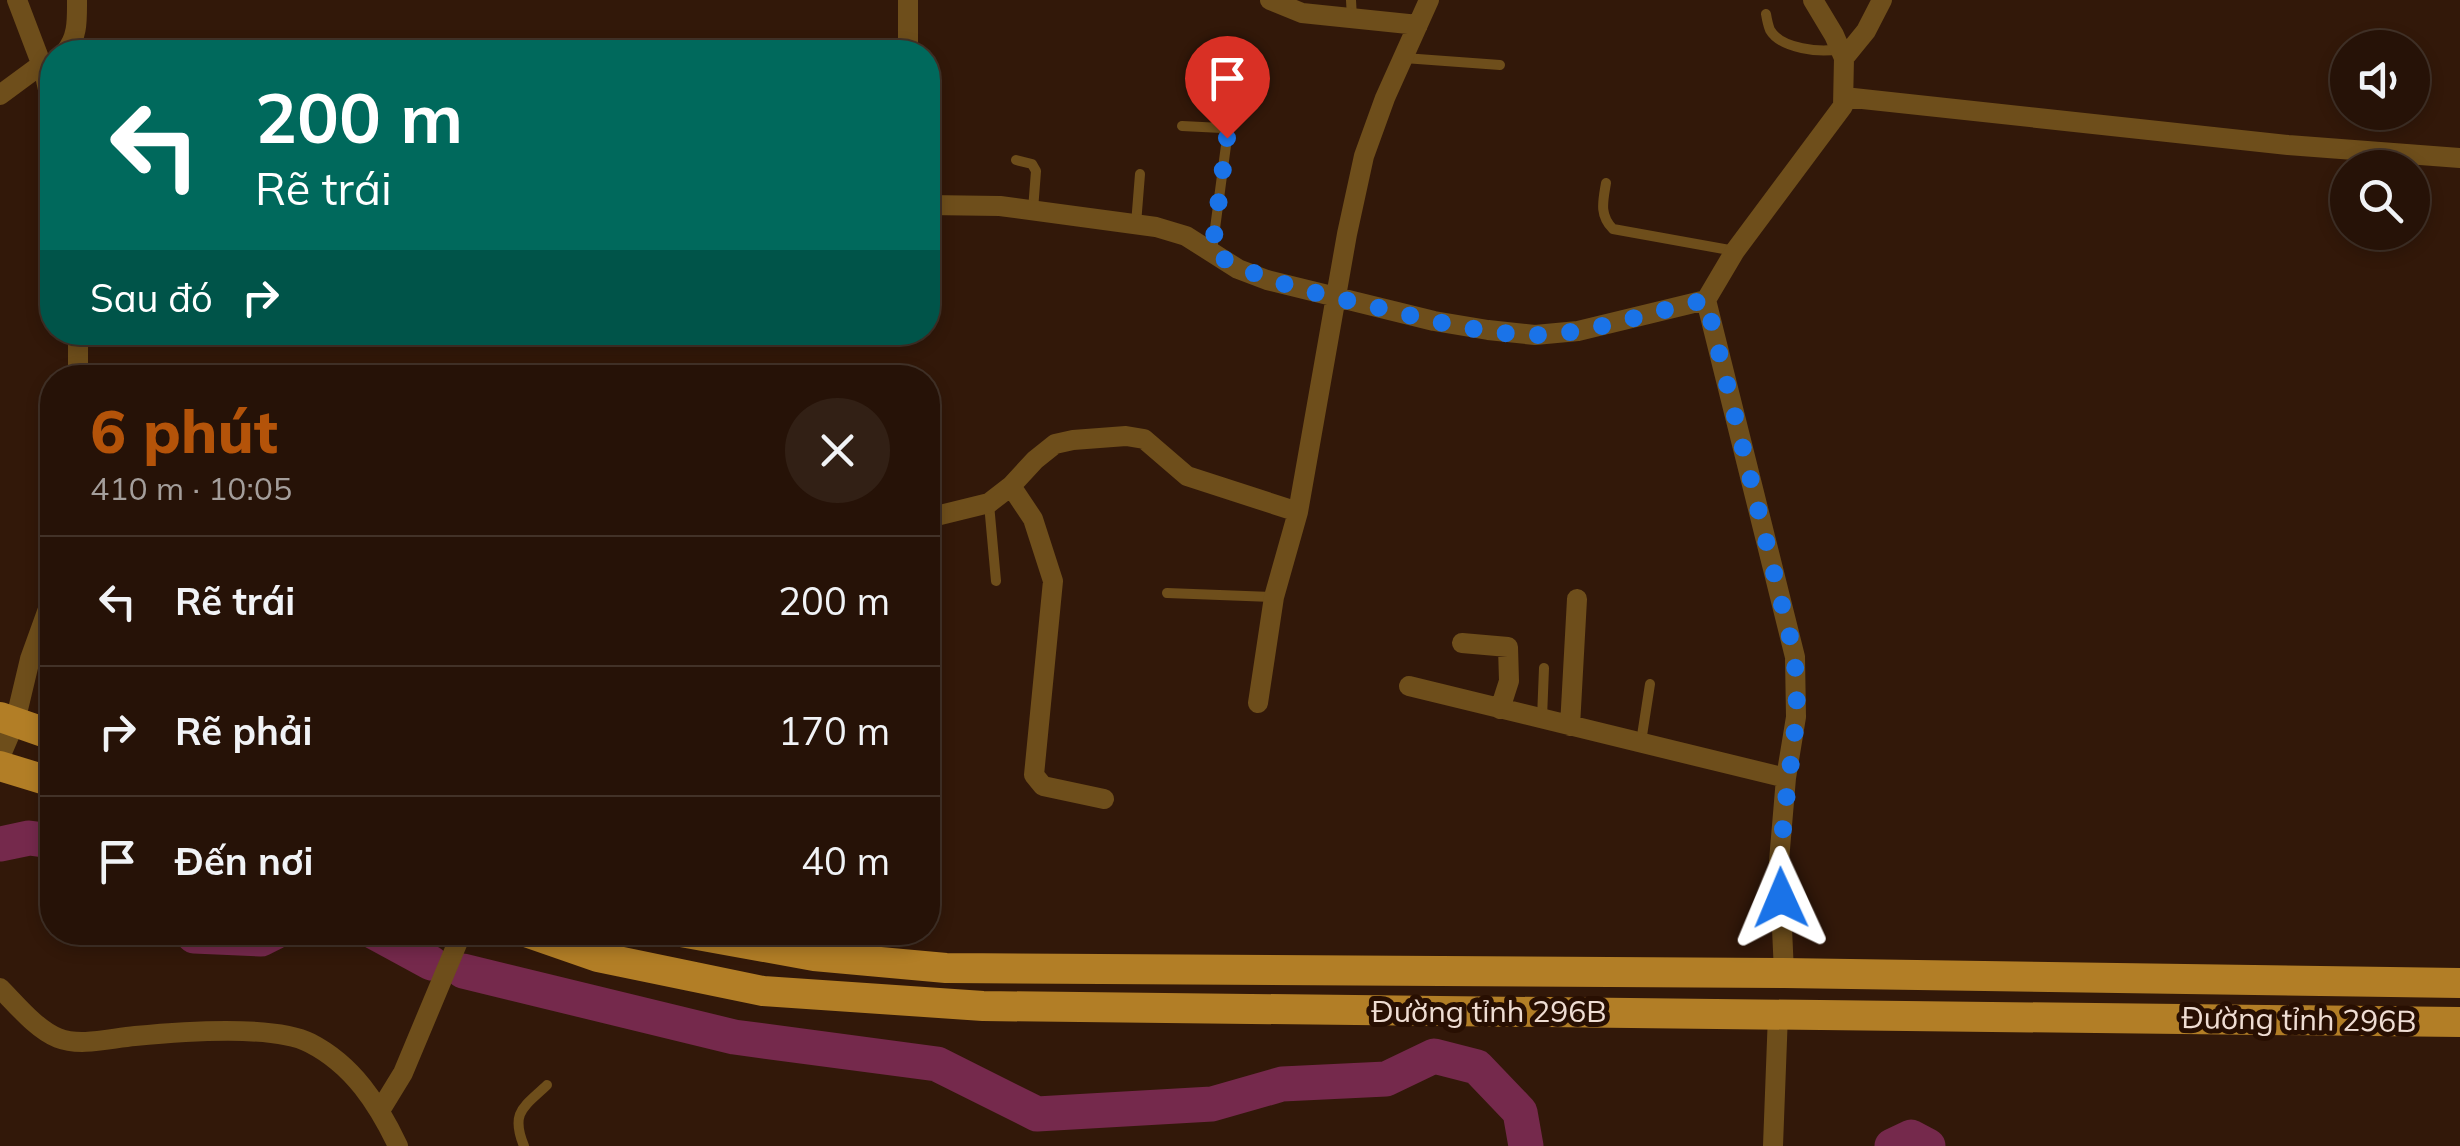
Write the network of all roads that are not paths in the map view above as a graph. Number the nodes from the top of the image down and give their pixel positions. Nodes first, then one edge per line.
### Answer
1 (17, 0) edge
2 (77, 0) edge
3 (908, 0) edge
4 (1270, 0) edge
5 (1429, 0) edge
6 (1813, 0) edge
7 (1882, 0) edge
8 (1351, 9) edge
9 (1766, 14) dead end
10 (1418, 24) junction
11 (73, 40) edge
12 (908, 40) edge
13 (40, 54) edge
14 (1842, 54) junction
15 (1403, 58) junction
16 (1500, 65) dead end
17 (40, 74) edge
18 (0, 94) edge
19 (1844, 97) junction
20 (1182, 126) dead end
21 (2460, 158) edge
22 (1016, 160) dead end
23 (1140, 174) dead end
24 (1606, 183) dead end
25 (940, 206) edge
26 (1034, 210) junction
27 (1136, 224) junction
28 (1736, 251) junction
29 (1212, 252) junction
30 (1336, 298) junction
31 (1706, 300) junction
32 (1012, 486) junction
33 (989, 503) junction
34 (1298, 512) junction
35 (940, 517) edge
36 (996, 581) dead end
37 (1167, 593) dead end
38 (1274, 597) junction
39 (1577, 599) dead end
40 (40, 631) edge
41 (1462, 643) dead end
42 (1544, 668) dead end
43 (1650, 684) dead end
44 (1409, 686) dead end
45 (1258, 703) dead end
46 (1500, 708) junction
47 (1542, 719) junction
48 (7, 720) edge
49 (1570, 726) junction
50 (40, 731) edge
51 (1641, 743) junction
52 (0, 757) edge
53 (0, 766) edge
54 (40, 778) edge
55 (1786, 778) junction
56 (1104, 799) dead end
57 (457, 945) edge
58 (569, 945) edge
59 (743, 945) edge
60 (1784, 973) junction
61 (2460, 982) edge
62 (0, 988) edge
63 (1778, 1014) junction
64 (2460, 1022) edge
65 (547, 1085) dead end
66 (380, 1109) junction
67 (398, 1146) edge
68 (524, 1146) edge
69 (1773, 1146) edge

1 - 13 street
2 - 11 street
3 - 12 street
4 - 8 street
5 - 10 street
6 - 14 street
7 - 14 street
8 - 10 street
9 - 14 lane
10 - 15 street
14 - 19 street
15 - 16 lane
15 - 30 street
17 - 18 street
19 - 21 street
19 - 28 street
20 - 29 lane
22 - 26 lane
23 - 27 lane
24 - 28 lane
25 - 26 street
26 - 27 street
27 - 29 street
28 - 31 street
29 - 30 street
30 - 31 street
30 - 34 street
31 - 55 street
32 - 33 street
32 - 34 street
32 - 56 street
33 - 35 street
33 - 36 lane
34 - 38 street
37 - 38 lane
38 - 45 street
39 - 49 street
40 - 48 street
41 - 46 street
42 - 47 lane
43 - 51 lane
44 - 46 street
46 - 47 street
47 - 49 street
48 - 50 main road
48 - 52 street
49 - 51 street
51 - 55 street
53 - 54 main road
55 - 60 street
57 - 66 street
58 - 63 main road, Đường tỉnh 296B
59 - 60 main road, Đường tỉnh 296B
60 - 61 main road, Đường tỉnh 296B
62 - 66 street
63 - 64 main road, Đường tỉnh 296B
63 - 69 street
65 - 68 lane
66 - 67 street

